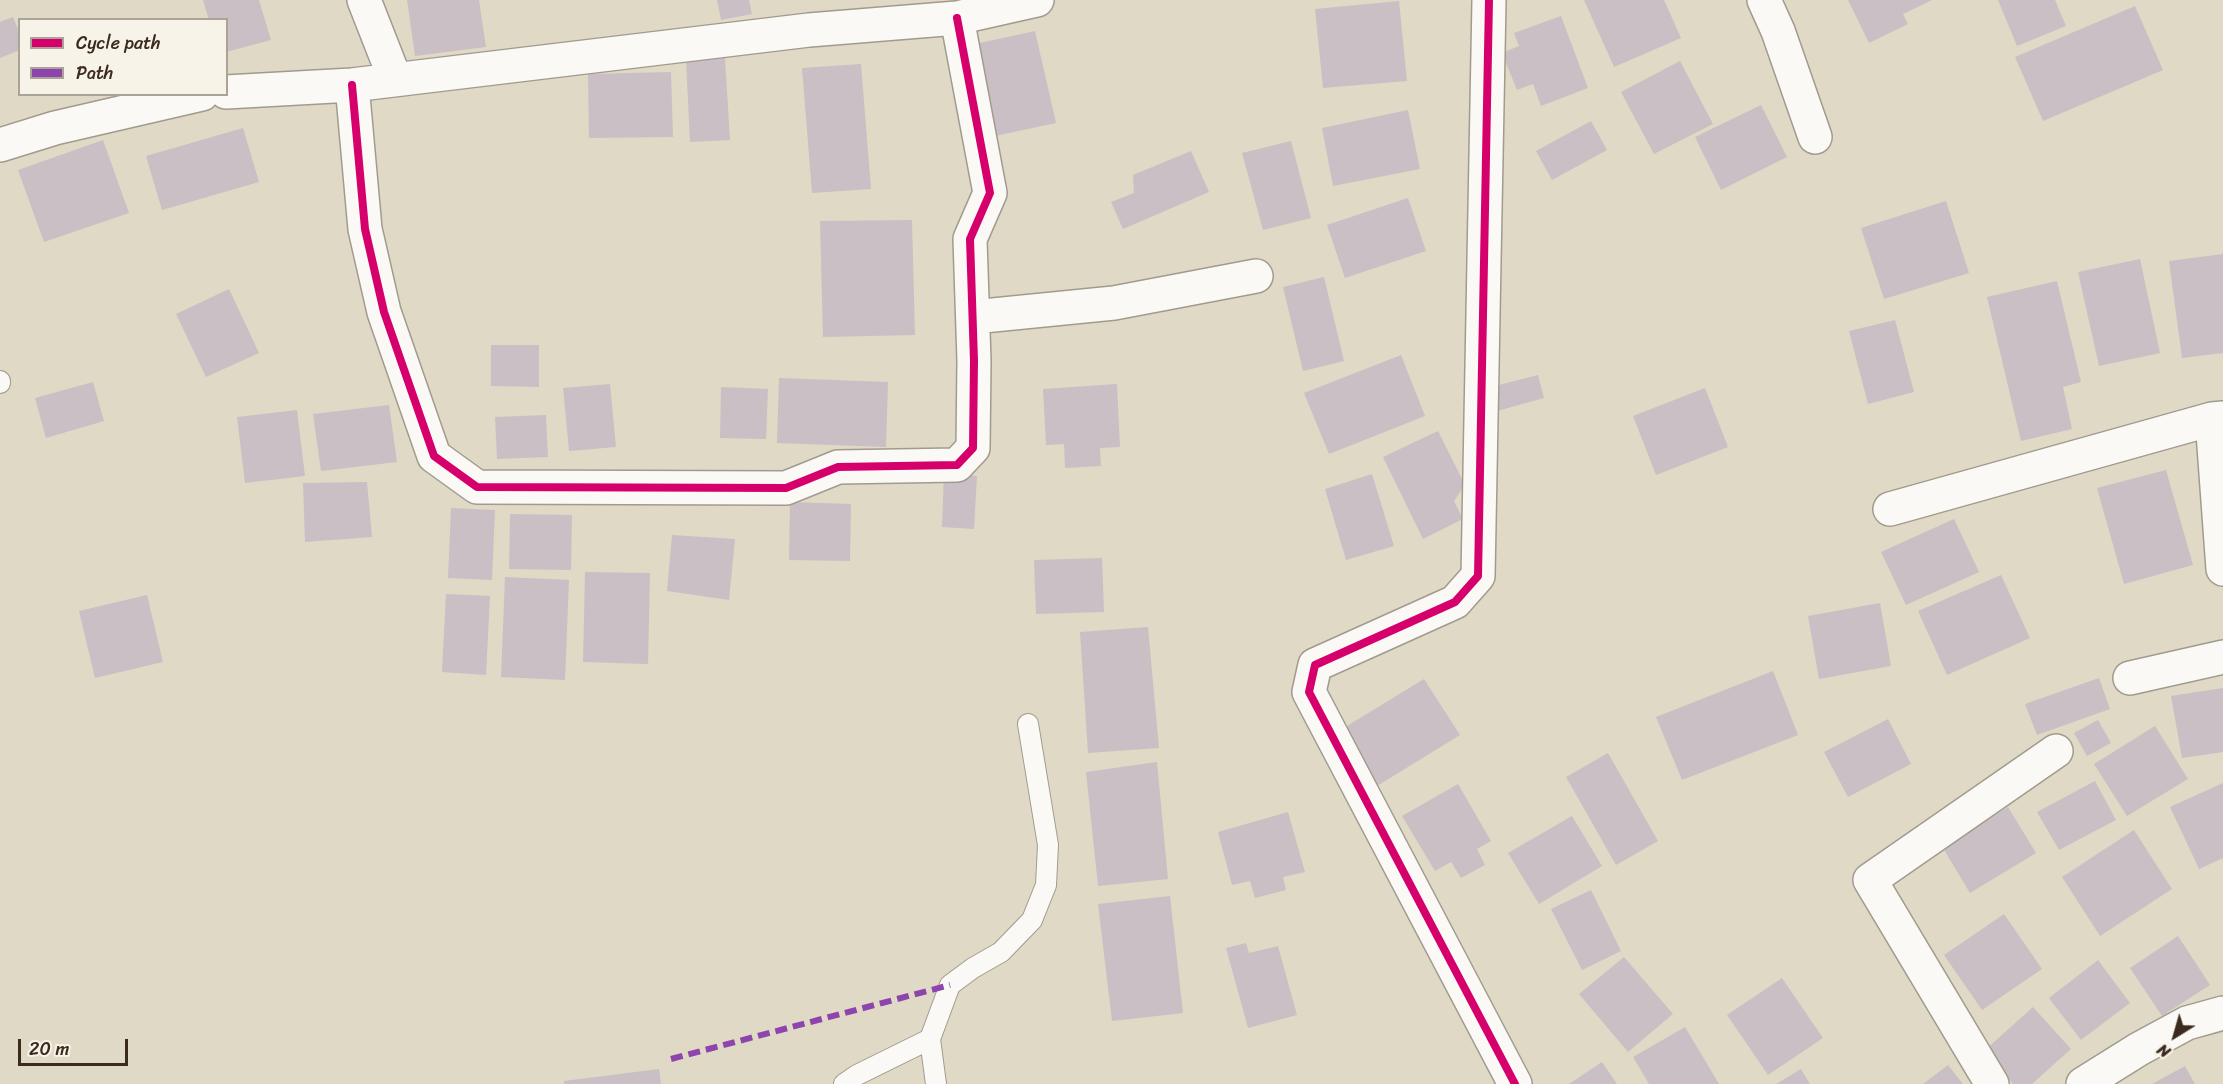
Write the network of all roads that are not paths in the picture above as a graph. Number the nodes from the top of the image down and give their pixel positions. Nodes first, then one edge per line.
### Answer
1 (364, 0) edge
2 (1037, 0) edge
3 (1489, 0) edge
4 (1764, 0) edge
5 (957, 18) junction
6 (395, 79) junction
7 (352, 85) junction
8 (228, 92) edge
9 (193, 96) edge
10 (1815, 137) dead end
11 (0, 145) edge
12 (1256, 276) dead end
13 (973, 317) junction
14 (2217, 419) edge
15 (1890, 509) dead end
16 (2223, 569) edge
17 (2223, 657) edge
18 (2130, 678) dead end
19 (1028, 724) dead end
20 (2056, 752) dead end
21 (2223, 1013) edge
22 (930, 1039) junction
23 (844, 1084) edge
24 (936, 1084) edge
25 (1515, 1084) edge
26 (1992, 1084) edge
27 (2083, 1084) edge

1 - 6 street
2 - 5 street
3 - 25 street
4 - 10 street
5 - 6 street
5 - 13 street
6 - 7 street
7 - 8 street
7 - 13 street
9 - 11 street
12 - 13 street
14 - 15 street
14 - 16 street
17 - 18 street
19 - 22 lane
20 - 26 street
21 - 27 street
22 - 23 lane
22 - 24 lane

